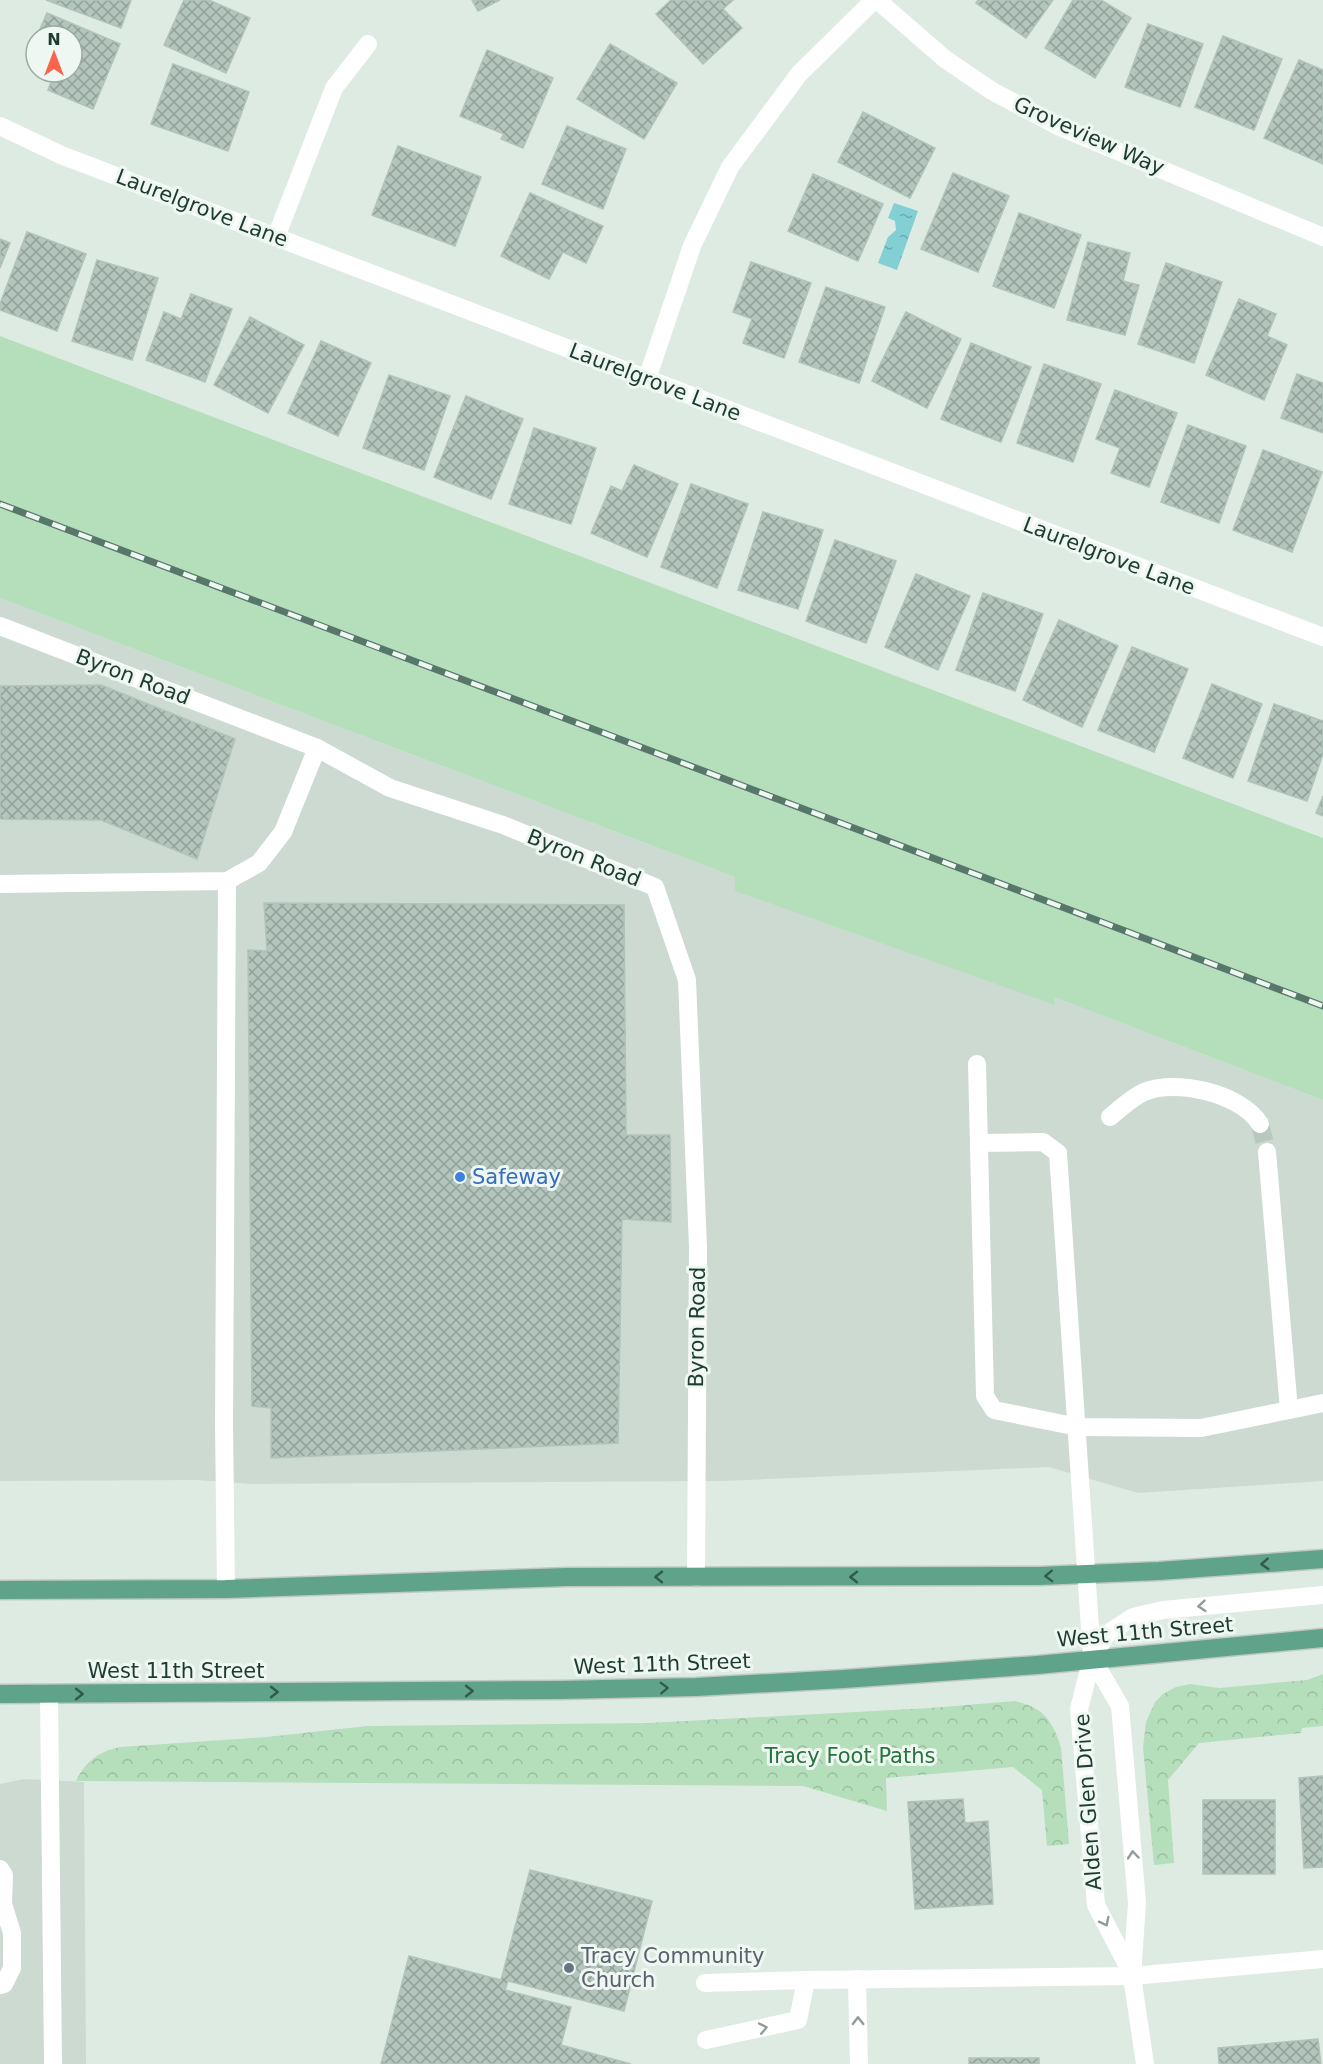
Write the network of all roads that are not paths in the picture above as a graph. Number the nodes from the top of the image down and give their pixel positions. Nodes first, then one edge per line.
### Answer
1 (875, 0) edge
2 (368, 44) dead end
3 (0, 126) edge
4 (276, 237) junction
5 (1323, 237) edge
6 (647, 379) junction
7 (0, 626) edge
8 (1318, 635) edge
9 (317, 748) junction
10 (227, 881) junction
11 (0, 884) edge
12 (976, 1064) dead end
13 (1110, 1117) dead end
14 (1260, 1124) tunnel mouth
15 (979, 1143) junction
16 (1267, 1152) tunnel mouth
17 (1323, 1403) edge
18 (1289, 1410) junction
19 (1078, 1427) junction
20 (1323, 1559) edge
21 (1087, 1574) junction
22 (696, 1578) junction
23 (226, 1589) junction
24 (0, 1590) edge
25 (1323, 1595) edge
26 (1323, 1638) edge
27 (1092, 1658) junction
28 (0, 1694) edge
29 (49, 1694) junction
30 (0, 1869) edge
31 (2, 1905) edge
32 (1323, 1959) edge
33 (1132, 1976) junction
34 (857, 1979) junction
35 (806, 1980) junction
36 (705, 1983) dead end
37 (0, 1986) edge
38 (706, 2040) dead end
39 (52, 2064) edge
40 (859, 2064) edge
41 (1145, 2064) edge

1 - 5 street, Groveview Way
1 - 6 street
2 - 4 street
3 - 4 street, Laurelgrove Lane
4 - 6 street, Laurelgrove Lane
6 - 8 street, Laurelgrove Lane
7 - 9 street, Byron Road
9 - 10 street
9 - 22 street, Byron Road
10 - 11 street
10 - 23 street
12 - 15 street
13 - 14 street
15 - 19 street
15 - 19 street
16 - 18 street
17 - 18 street
18 - 19 street
19 - 21 street
20 -> 21 main road
21 -> 22 main road
21 - 27 street
22 -> 23 main road
23 - 24 main road
25 -> 27 street
26 - 27 main road, West 11th Street
29 -> 27 main road, West 11th Street
33 -> 27 street, Alden Glen Drive
27 -> 33 street, Alden Glen Drive
28 - 29 main road, West 11th Street
29 - 39 street
30 - 31 street
31 - 37 street
32 - 33 street
33 - 34 street
33 - 41 street, Alden Glen Drive
34 - 35 street
40 -> 34 street
35 - 36 street
38 -> 35 street

